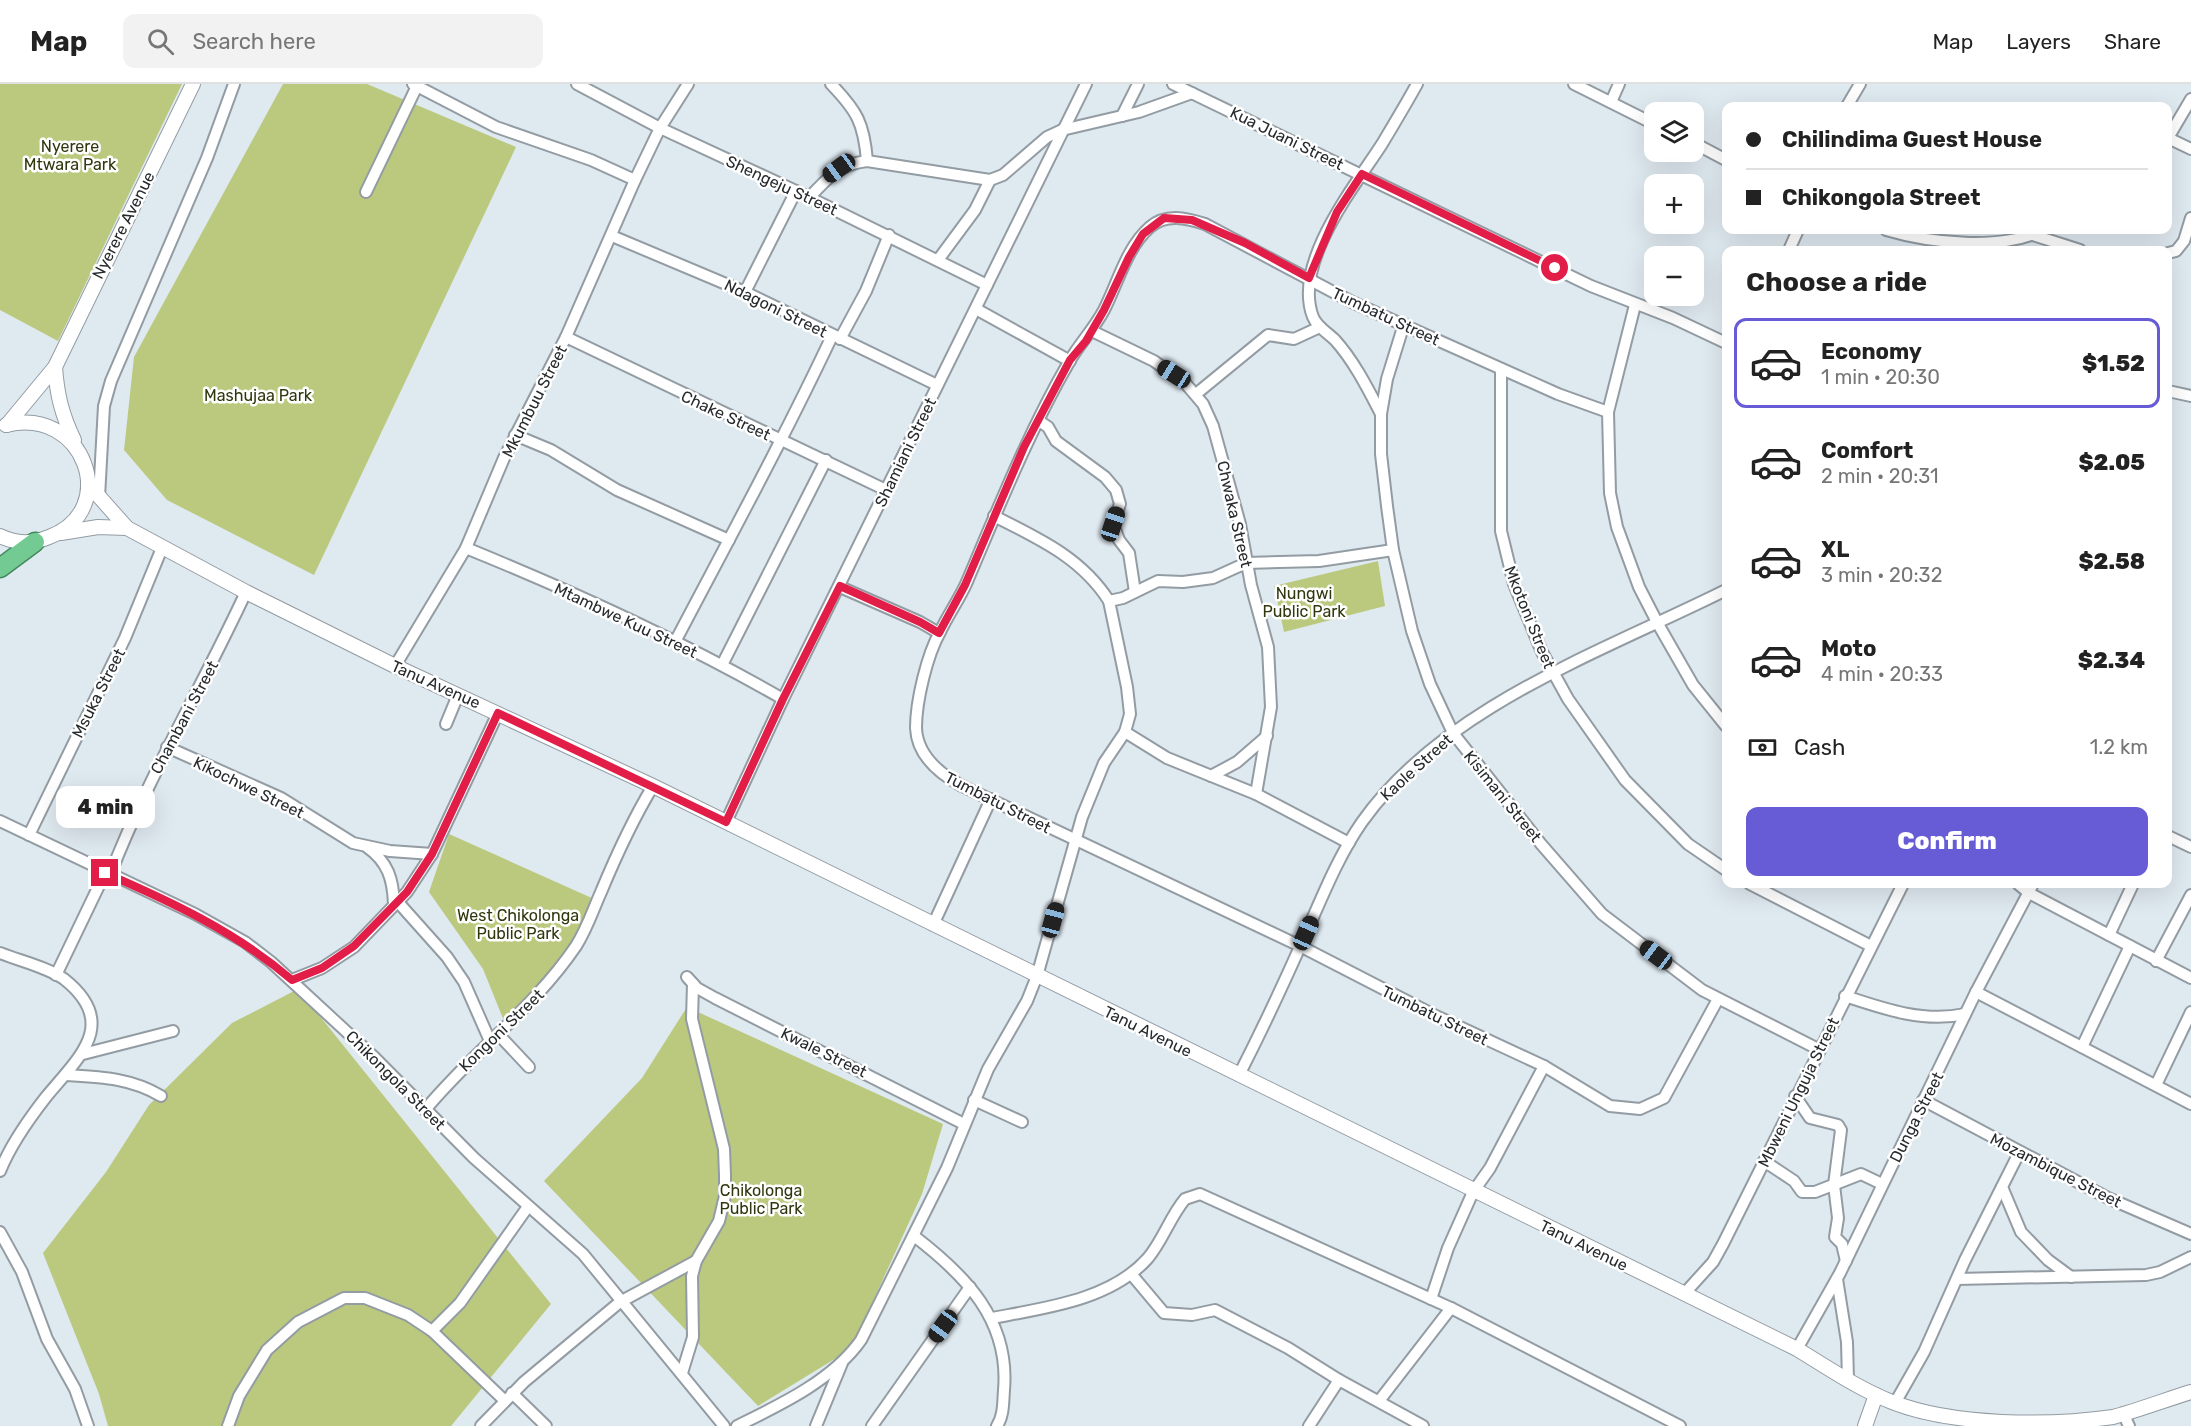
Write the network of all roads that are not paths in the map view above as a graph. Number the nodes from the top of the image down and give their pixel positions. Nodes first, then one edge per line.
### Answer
1 (193, 84) edge
2 (234, 84) edge
3 (577, 84) edge
4 (598, 84) edge
5 (688, 84) edge
6 (831, 84) edge
7 (1086, 84) edge
8 (1138, 84) edge
9 (1173, 84) edge
10 (1417, 84) edge
11 (1574, 84) edge
12 (1619, 84) edge
13 (1860, 84) edge
14 (415, 85) edge
15 (1192, 93) junction
16 (604, 99) junction
17 (2191, 99) edge
18 (1611, 102) junction
19 (1849, 102) edge
20 (1122, 116) junction
21 (1644, 119) edge
22 (660, 128) junction
23 (1062, 130) junction
24 (2172, 131) edge
25 (2172, 140) edge
26 (1704, 148) edge
27 (2191, 149) edge
28 (1722, 158) edge
29 (867, 161) junction
30 (1362, 174) junction
31 (636, 180) junction
32 (990, 180) junction
33 (796, 190) junction
34 (366, 192) dead end
35 (809, 198) junction
36 (2191, 218) edge
37 (1904, 234) edge
38 (2025, 234) edge
39 (2043, 234) edge
40 (889, 235) junction
41 (612, 236) junction
42 (1932, 240) junction
43 (1929, 246) edge
44 (2071, 246) edge
45 (2172, 252) edge
46 (938, 260) junction
47 (1309, 278) junction
48 (987, 285) junction
49 (745, 292) junction
50 (1635, 305) junction
51 (976, 309) junction
52 (1404, 324) junction
53 (1320, 327) junction
54 (1092, 331) junction
55 (566, 337) junction
56 (836, 338) junction
57 (1722, 341) edge
58 (1070, 360) junction
59 (55, 367) junction
60 (1501, 369) junction
61 (937, 386) junction
62 (2172, 392) edge
63 (1196, 394) junction
64 (2191, 396) edge
65 (1608, 412) junction
66 (1381, 414) junction
67 (1039, 421) junction
68 (4, 426) edge
69 (515, 435) junction
70 (779, 440) junction
71 (78, 449) junction
72 (826, 460) junction
73 (88, 484) junction
74 (886, 490) junction
75 (99, 497) junction
76 (994, 516) junction
77 (127, 528) junction
78 (61, 533) junction
79 (0, 536) edge
80 (729, 540) junction
81 (35, 543) junction
82 (162, 548) junction
83 (466, 548) junction
84 (1393, 550) junction
85 (1246, 563) junction
86 (0, 568) edge
87 (840, 586) junction
88 (246, 592) junction
89 (1135, 592) junction
90 (1722, 592) edge
91 (1109, 601) junction
92 (1658, 624) junction
93 (939, 633) junction
94 (675, 642) junction
95 (722, 665) junction
96 (395, 666) junction
97 (1553, 675) junction
98 (458, 694) junction
99 (783, 699) junction
100 (498, 713) junction
101 (1722, 721) edge
102 (447, 724) dead end
103 (1125, 732) junction
104 (1453, 733) junction
105 (1267, 736) junction
106 (167, 747) junction
107 (1211, 776) junction
108 (653, 786) junction
109 (1256, 794) junction
110 (991, 799) junction
111 (0, 821) edge
112 (726, 822) junction
113 (29, 835) junction
114 (2172, 838) edge
115 (1075, 841) junction
116 (1349, 843) junction
117 (364, 845) junction
118 (2191, 847) edge
119 (432, 854) junction
120 (1722, 867) edge
121 (107, 874) junction
122 (1758, 888) edge
123 (1902, 888) edge
124 (2031, 888) edge
125 (2131, 888) edge
126 (2191, 895) edge
127 (396, 902) junction
128 (933, 925) junction
129 (2109, 934) junction
130 (1300, 946) junction
131 (1871, 946) junction
132 (2130, 946) junction
133 (0, 953) edge
134 (2156, 961) junction
135 (56, 975) junction
136 (1037, 976) junction
137 (2191, 978) edge
138 (292, 980) junction
139 (1976, 992) junction
140 (1845, 996) junction
141 (1718, 999) junction
142 (2191, 1012) edge
143 (1965, 1014) junction
144 (172, 1031) dead end
145 (494, 1038) junction
146 (2082, 1047) junction
147 (1818, 1049) junction
148 (83, 1054) junction
149 (529, 1066) dead end
150 (1544, 1066) junction
151 (66, 1075) junction
152 (1239, 1075) junction
153 (2156, 1085) junction
154 (161, 1096) dead end
155 (1796, 1096) junction
156 (974, 1100) junction
157 (1923, 1100) junction
158 (2191, 1104) edge
159 (425, 1110) junction
160 (1022, 1122) dead end
161 (964, 1124) junction
162 (2019, 1153) junction
163 (1764, 1161) junction
164 (0, 1171) edge
165 (1882, 1184) junction
166 (1834, 1185) junction
167 (2002, 1187) junction
168 (1473, 1192) junction
169 (527, 1208) junction
170 (0, 1232) edge
171 (2191, 1234) edge
172 (914, 1236) junction
173 (2191, 1257) edge
174 (696, 1261) junction
175 (1846, 1261) junction
176 (1132, 1275) junction
177 (2071, 1277) junction
178 (1837, 1279) junction
179 (1957, 1280) junction
180 (970, 1287) junction
181 (1684, 1294) junction
182 (1431, 1299) junction
183 (621, 1302) junction
184 (1451, 1308) junction
185 (992, 1318) junction
186 (432, 1331) junction
187 (1797, 1349) junction
188 (842, 1364) junction
189 (682, 1373) junction
190 (1339, 1380) junction
191 (1848, 1380) junction
192 (2191, 1392) edge
193 (1876, 1395) junction
194 (508, 1397) junction
195 (1379, 1401) junction
196 (1895, 1403) junction
197 (2123, 1413) junction
198 (1002, 1424) edge
199 (88, 1426) edge
200 (228, 1426) edge
201 (481, 1426) edge
202 (546, 1426) edge
203 (724, 1426) edge
204 (737, 1426) edge
205 (816, 1426) edge
206 (872, 1426) edge
207 (1309, 1426) edge
208 (1423, 1426) edge
209 (1680, 1426) edge
210 (1865, 1426) edge
211 (2129, 1426) edge

1 - 59 street, Nyerere Avenue
2 - 75 street
3 - 16 street, Shengeju Street
4 - 16 street
5 - 22 street, Mkumbuu Street
6 - 29 street
7 - 23 street, Shamiani Street
8 - 20 street
9 - 15 street, Kua Juani Street
10 - 30 street
11 - 18 street
12 - 18 street
13 - 19 street
14 - 31 street
14 - 34 street
15 - 20 street
15 - 30 street, Kua Juani Street
16 - 22 street, Shengeju Street
17 - 24 street
18 - 21 street
20 - 23 street
22 - 31 street, Mkumbuu Street
22 - 33 street, Shengeju Street
23 - 32 street
23 - 48 street, Shamiani Street
25 - 27 street
26 - 28 street
29 - 32 street
29 - 35 street
30 - 47 street
30 - 50 street, Kua Juani Street
31 - 41 street, Mkumbuu Street
32 - 46 street
33 - 35 street, Shengeju Street
33 - 49 street
35 - 40 street, Shengeju Street
36 - 45 street
37 - 42 street
38 - 42 street
39 - 44 street
40 - 46 street, Shengeju Street
40 - 56 street
41 - 49 street, Ndagoni Street
41 - 55 street, Mkumbuu Street
42 - 43 street
46 - 48 street, Shengeju Street
47 - 52 street, Tumbatu Street
47 - 53 street
47 - 54 street, Tumbatu Street
48 - 51 street, Shamiani Street
49 - 56 street, Ndagoni Street
50 - 57 street, Kua Juani Street
50 - 65 street
51 - 58 street
51 - 61 street, Shamiani Street
52 - 60 street, Tumbatu Street
52 - 66 street, Kisimani Street
53 - 63 street
53 - 66 street
54 - 58 street, Tumbatu Street
54 - 63 street, Chwaka Street
55 - 69 street, Mkumbuu Street
55 - 70 street, Chake Street
56 - 61 street, Ndagoni Street
56 - 70 street
58 - 67 street, Tumbatu Street
59 - 68 street, Nyerere Avenue
59 - 71 street
60 - 65 street, Tumbatu Street
60 - 97 street, Mkotoni Street
61 - 74 street, Shamiani Street
62 - 64 street
63 - 85 street, Chwaka Street
65 - 92 street
66 - 84 street, Kisimani Street
67 - 76 street, Tumbatu Street
67 - 89 street
68 - 71 street
69 - 80 street
69 - 83 street, Mkumbuu Street
70 - 72 street, Chake Street
70 - 80 street
71 - 73 street
72 - 74 street, Chake Street
72 - 95 street
73 - 75 street
73 - 78 street
74 - 87 street, Shamiani Street
75 - 77 street
76 - 91 street
76 - 93 street, Tumbatu Street
77 - 78 street
77 - 82 street, Tanu Avenue
78 - 81 street
79 - 81 street
80 - 94 street
81 - 86 highway
82 - 88 street, Tanu Avenue
82 - 113 street, Msuka Street
83 - 94 street, Mtambwe Kuu Street
83 - 96 street, Mkumbuu Street
84 - 85 street
84 - 104 street, Kisimani Street
85 - 89 street
85 - 105 street, Chwaka Street
87 - 93 street
87 - 99 street, Shamiani Street
88 - 96 street, Tanu Avenue
88 - 106 street, Chambani Street
89 - 91 street
90 - 92 street, Kaole Street
91 - 103 street
92 - 97 street, Kaole Street
92 - 101 street
93 - 110 street, Tumbatu Street
94 - 95 street, Mtambwe Kuu Street
95 - 99 street, Mtambwe Kuu Street
96 - 98 street, Tanu Avenue
97 - 104 street, Kaole Street
97 - 120 street, Mkotoni Street
98 - 100 street, Tanu Avenue
98 - 102 street
99 - 112 street, Shamiani Street
100 - 108 street, Tanu Avenue
100 - 119 street
103 - 107 street
103 - 115 street
104 - 116 street, Kaole Street
104 - 141 street, Kisimani Street
105 - 107 street
105 - 109 street, Chwaka Street
106 - 117 street, Kikochwe Street
106 - 121 street, Chambani Street
107 - 109 street
108 - 112 street, Tanu Avenue
108 - 145 street, Kongoni Street
109 - 116 street
110 - 115 street, Tumbatu Street
110 - 128 street
111 - 113 street, Chikongola Street
112 - 128 street, Tanu Avenue
113 - 121 street, Chikongola Street
114 - 118 street
115 - 130 street, Tumbatu Street
115 - 136 street
116 - 130 street, Kaole Street
117 - 119 street, Kikochwe Street
117 - 127 street
119 - 127 street
121 - 135 street, Chambani Street
121 - 138 street, Chikongola Street
122 - 131 street
123 - 131 street, Mbweni Unguja Street
124 - 129 street
124 - 139 street, Dunga Street
125 - 129 street
126 - 134 street
127 - 138 street
127 - 145 street
128 - 136 street, Tanu Avenue
129 - 132 street
130 - 150 street, Tumbatu Street
130 - 152 street, Kaole Street
131 - 140 street, Mbweni Unguja Street
132 - 134 street
132 - 146 street
133 - 135 street
134 - 137 street
135 - 148 street
136 - 152 street, Tanu Avenue
136 - 156 street
138 - 159 street, Chikongola Street
139 - 143 street, Dunga Street
139 - 146 street
140 - 143 street
140 - 147 street, Mbweni Unguja Street
141 - 147 street, Kisimani Street
141 - 150 street, Tumbatu Street
142 - 153 street
143 - 157 street, Dunga Street
144 - 148 street
145 - 149 street
145 - 159 street, Kongoni Street
146 - 153 street
147 - 155 street, Mbweni Unguja Street
148 - 151 street
150 - 168 street
151 - 154 street
151 - 164 street
152 - 168 street, Tanu Avenue
153 - 158 street
155 - 163 street, Mbweni Unguja Street
155 - 166 street
156 - 160 street
156 - 161 street
157 - 162 street, Mozambique Street
157 - 165 street, Dunga Street
159 - 169 street, Chikongola Street
161 - 172 street
161 - 174 street, Kwale Street
162 - 167 street
162 - 171 street, Mozambique Street
163 - 166 street
163 - 181 street, Mbweni Unguja Street
165 - 166 street
165 - 175 street, Dunga Street
166 - 175 street
167 - 177 street
167 - 179 street
168 - 181 street, Tanu Avenue
168 - 182 street
169 - 183 street, Chikongola Street
169 - 186 street
170 - 199 street
172 - 180 street
172 - 188 street
173 - 177 street
174 - 183 street
174 - 189 street
175 - 178 street, Dunga Street
176 - 182 street
176 - 185 street
176 - 190 street
177 - 179 street
178 - 187 street, Dunga Street
178 - 191 street
179 - 196 street
180 - 185 street
180 - 206 street
181 - 187 street, Tanu Avenue
182 - 184 street
183 - 189 street, Chikongola Street
183 - 194 street
184 - 195 street
184 - 209 street
185 - 198 street
186 - 194 street
186 - 200 street
187 - 191 street, Tanu Avenue
188 - 204 street
188 - 205 street
189 - 203 street, Chikongola Street
190 - 195 street
190 - 207 street
191 - 193 street, Tanu Avenue
192 - 197 street, Tanu Avenue
193 - 196 street, Tanu Avenue
193 - 210 street
194 - 201 street
194 - 202 street
195 - 208 street
196 - 197 street, Tanu Avenue
197 - 211 street

